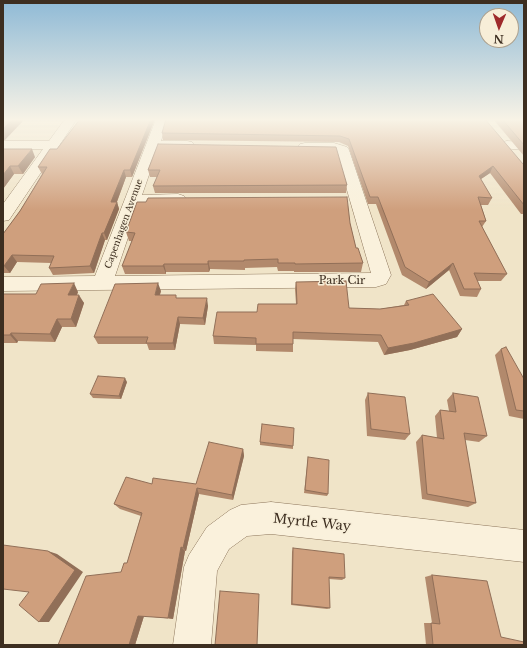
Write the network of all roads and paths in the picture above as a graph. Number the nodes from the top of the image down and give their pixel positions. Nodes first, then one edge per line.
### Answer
1 (50, 149) edge
2 (151, 149) edge
3 (340, 149) edge
4 (509, 149) edge
5 (515, 156) edge
6 (9, 199) edge
7 (195, 199) edge
8 (133, 200) junction
9 (3, 216) edge
10 (102, 283) junction
11 (3, 284) edge
12 (524, 546) edge
13 (192, 645) edge

1 - 6 street
2 - 8 street, Capenhagen Avenue
3 - 10 street, Park Cir
4 - 5 street
6 - 9 street
7 - 8 street
8 - 10 street, Capenhagen Avenue
10 - 11 street, Park Cir
12 - 13 street, Myrtle Way

